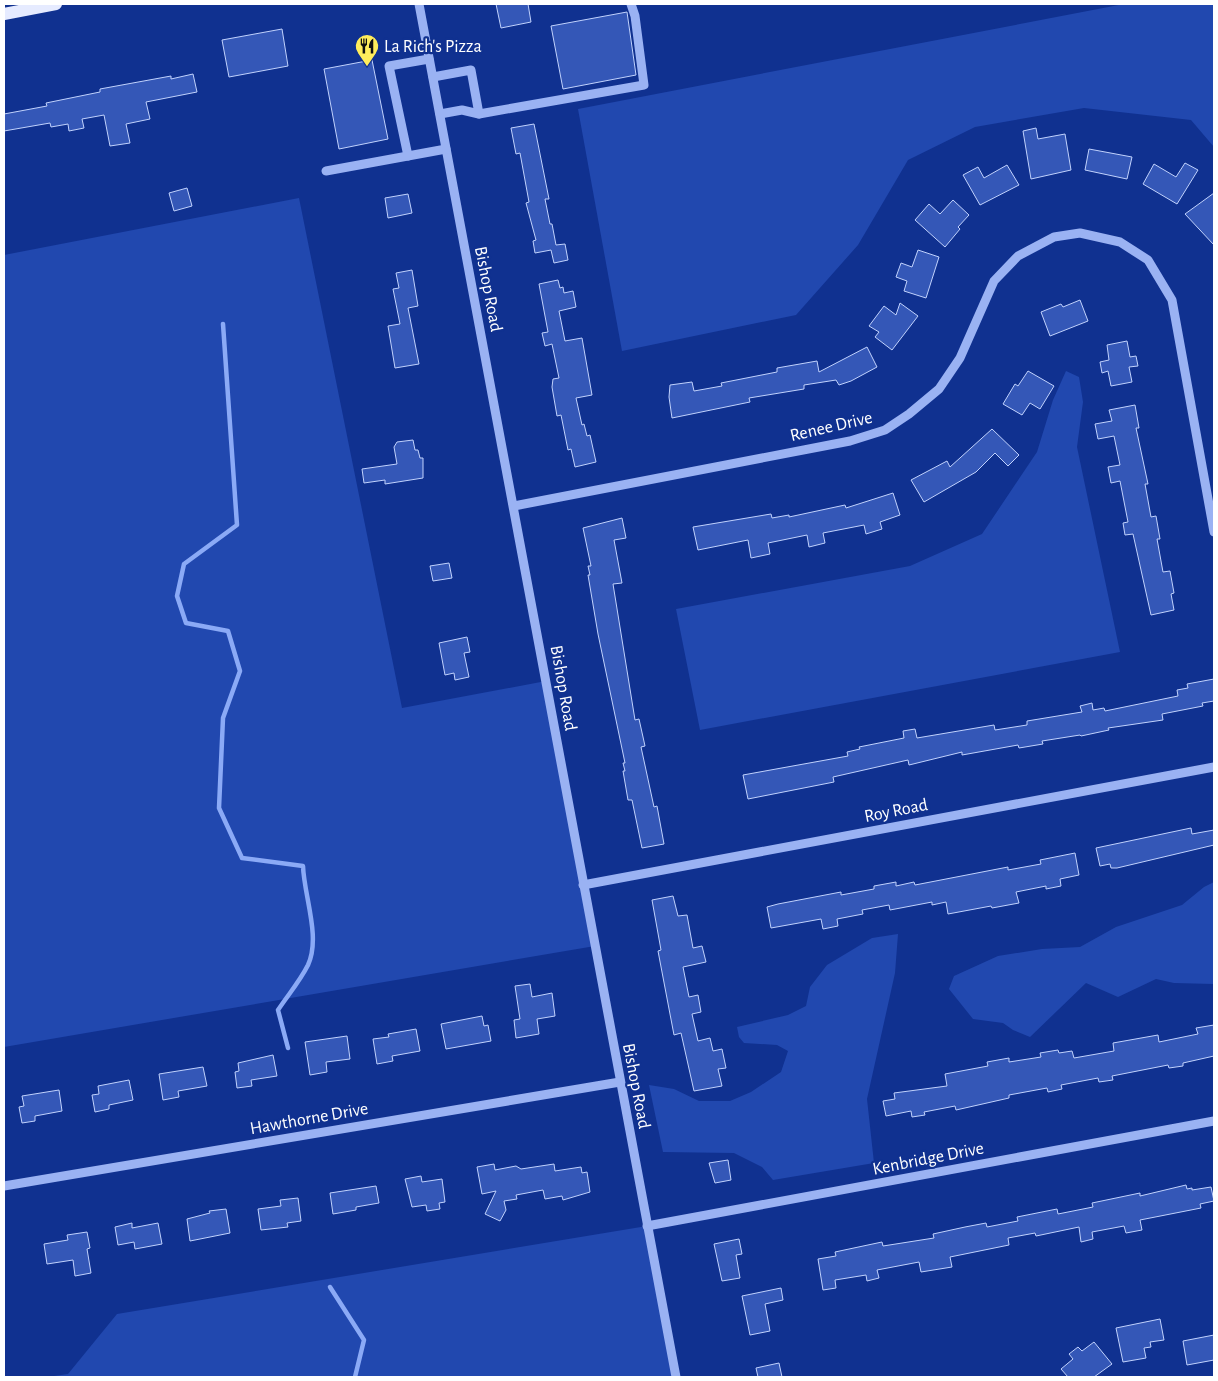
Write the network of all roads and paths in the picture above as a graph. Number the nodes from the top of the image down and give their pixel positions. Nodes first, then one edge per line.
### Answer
1 (56, 4) edge
2 (419, 4) edge
3 (631, 4) edge
4 (4, 14) edge
5 (429, 58) junction
6 (433, 77) junction
7 (440, 114) junction
8 (480, 114) junction
9 (446, 149) junction
10 (408, 156) junction
11 (326, 171) dead end
12 (514, 506) junction
13 (1214, 532) edge
14 (1214, 767) edge
15 (583, 885) junction
16 (620, 1082) junction
17 (1214, 1121) edge
18 (4, 1186) edge
19 (648, 1226) junction
20 (676, 1377) edge

1 - 4 main road
2 - 5 street, Bishop Road
3 - 8 street
5 - 6 street, Bishop Road
5 - 10 street
6 - 7 street, Bishop Road
6 - 8 street
7 - 8 street
7 - 9 street, Bishop Road
9 - 10 street
9 - 12 street, Bishop Road
10 - 11 street
12 - 13 street, Renee Drive
12 - 15 street, Bishop Road
14 - 15 street, Roy Road
15 - 16 street, Bishop Road
16 - 18 street, Hawthorne Drive
16 - 19 street, Bishop Road
17 - 19 street, Kenbridge Drive
19 - 20 street, Bishop Road

